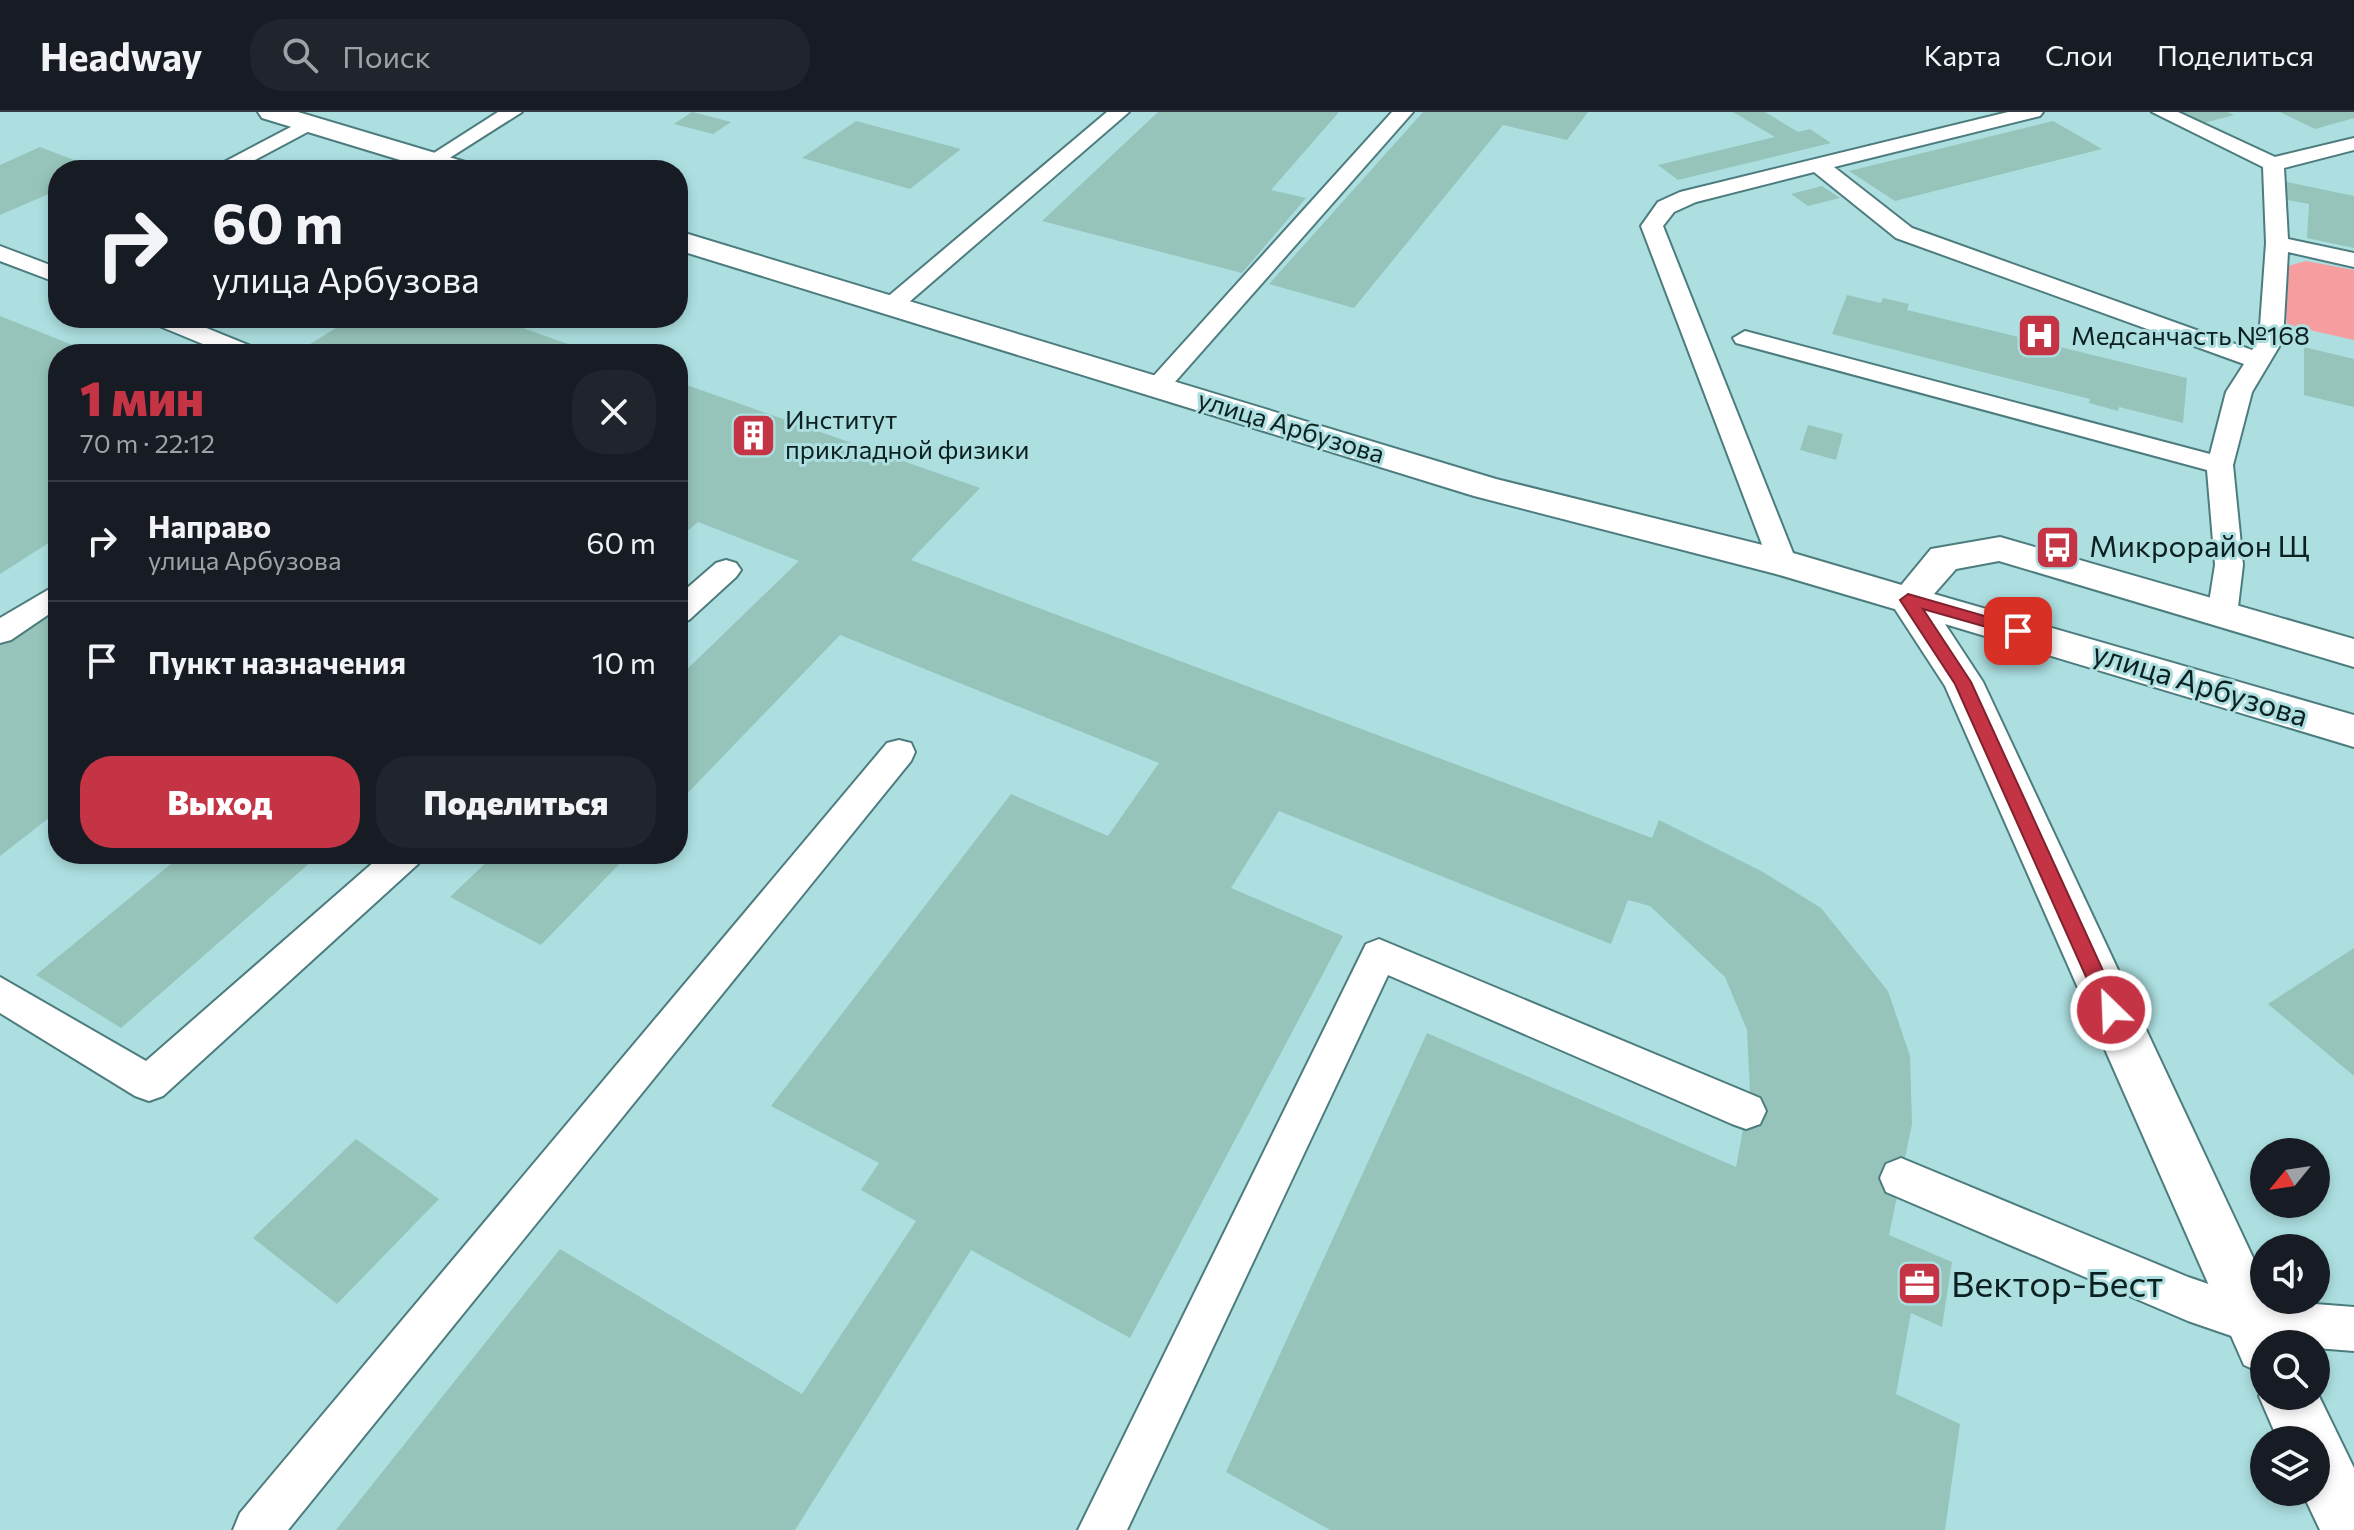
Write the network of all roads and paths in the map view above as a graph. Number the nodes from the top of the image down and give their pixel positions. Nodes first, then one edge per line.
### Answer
1 (271, 112) edge
2 (1119, 112) edge
3 (1403, 112) edge
4 (2033, 112) edge
5 (2162, 112) edge
6 (469, 116) dead end
7 (503, 117) edge
8 (308, 124) junction
9 (2354, 144) edge
10 (239, 160) edge
11 (433, 160) joint
12 (2273, 164) junction
13 (1818, 165) junction
14 (688, 243) edge
15 (2277, 243) junction
16 (0, 253) edge
17 (48, 259) edge
18 (2354, 260) edge
19 (35, 266) junction
20 (48, 272) edge
21 (893, 304) junction
22 (185, 328) edge
23 (1745, 338) dead end
24 (225, 344) edge
25 (2258, 361) junction
26 (1158, 386) junction
27 (2220, 465) junction
28 (1783, 563) junction
29 (726, 570) dead end
30 (1908, 600) junction
31 (48, 601) edge
32 (688, 604) edge
33 (2222, 615) junction
34 (0, 632) edge
35 (2354, 653) edge
36 (2354, 731) edge
37 (899, 752) dead end
38 (395, 864) edge
39 (0, 993) edge
40 (1746, 1111) dead end
41 (1901, 1178) dead end
42 (2354, 1329) edge
43 (2252, 1330) edge
44 (2257, 1330) edge
45 (2330, 1330) edge
46 (2330, 1484) edge
47 (257, 1530) edge
48 (1102, 1530) edge
49 (2352, 1530) edge

1 - 8 street
2 - 21 lane
3 - 26 lane
4 - 13 lane
5 - 12 lane
6 - 7 lane
7 - 11 lane
8 - 10 lane
8 - 11 street
9 - 12 lane
12 - 15 lane
13 - 25 lane
13 - 28 lane
14 - 21 street, улица Арбузова
15 - 18 lane
15 - 25 lane
16 - 19 lane
17 - 19 lane
19 - 20 lane
21 - 26 street, улица Арбузова
22 - 24 lane
23 - 27 lane
25 - 27 lane
26 - 28 street, улица Арбузова
27 - 33 lane
28 - 30 street, улица Арбузова
29 - 32 lane
30 - 33 street
30 - 36 street, улица Арбузова
30 - 44 street
31 - 34 lane
33 - 35 street
37 - 47 lane
38 - 39 lane
40 - 48 lane
41 - 43 lane
42 - 45 lane
46 - 49 street

